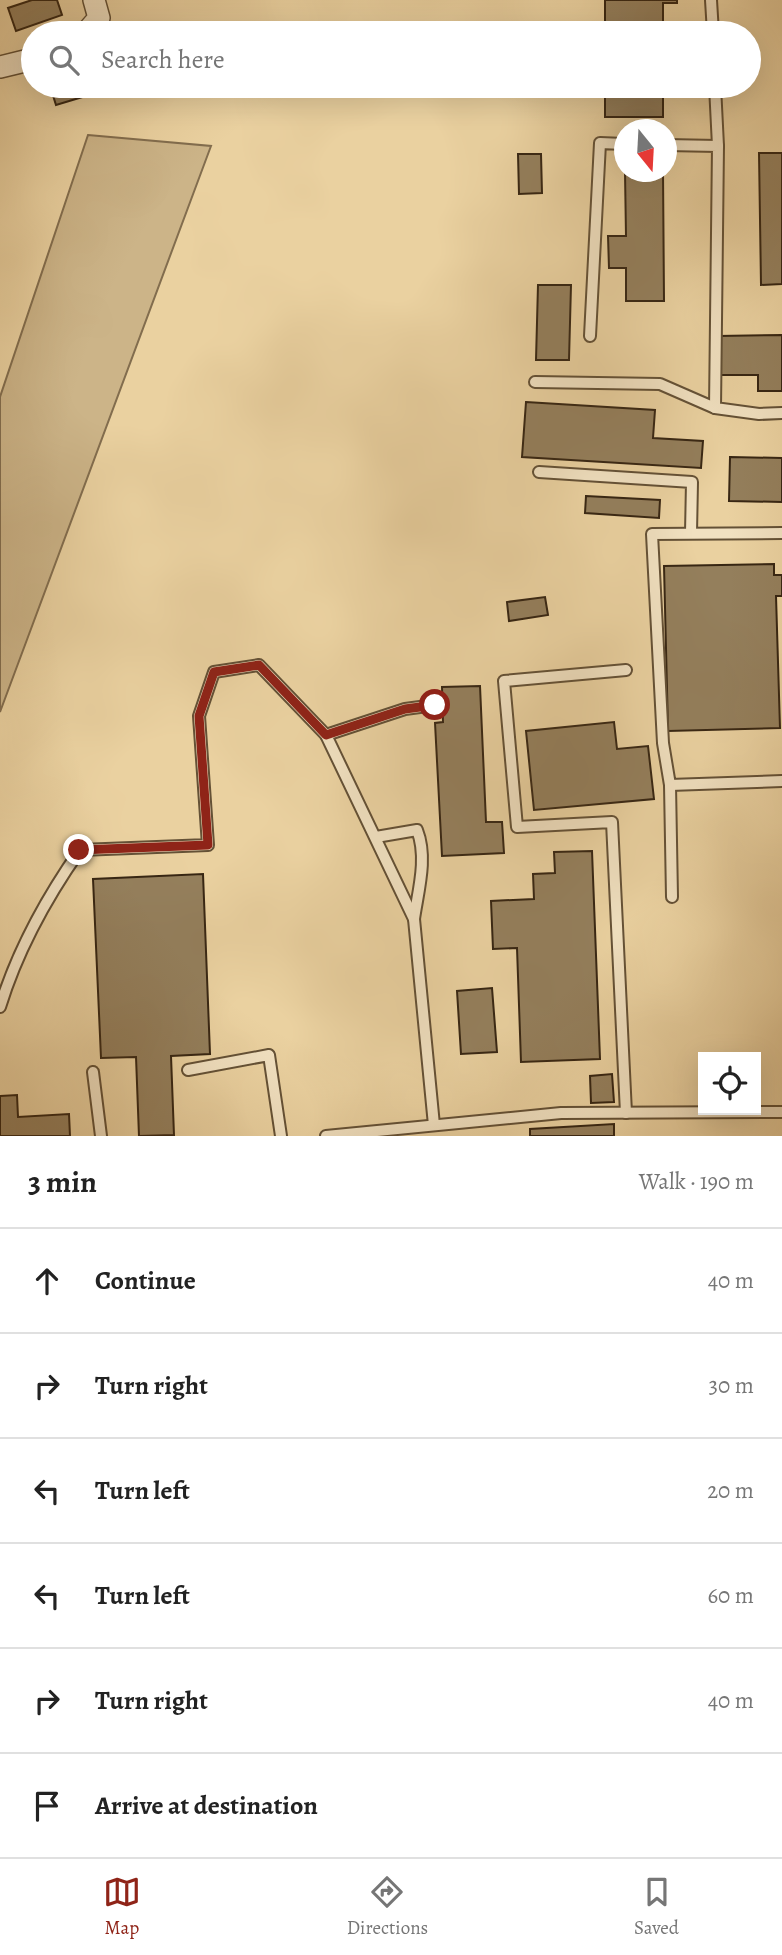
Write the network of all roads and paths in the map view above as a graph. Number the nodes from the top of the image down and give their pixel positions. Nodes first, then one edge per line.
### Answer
1 (711, 0) edge
2 (712, 21) edge
3 (21, 62) edge
4 (0, 67) edge
5 (716, 98) edge
6 (614, 144) edge
7 (677, 145) edge
8 (718, 146) junction
9 (590, 336) dead end
10 (535, 382) dead end
11 (715, 408) junction
12 (782, 413) edge
13 (539, 472) dead end
14 (691, 533) junction
15 (782, 533) edge
16 (626, 670) dead end
17 (435, 705) dead end
18 (326, 735) junction
19 (782, 781) edge
20 (670, 785) junction
21 (376, 837) junction
22 (672, 897) dead end
23 (414, 919) junction
24 (0, 1007) edge
25 (188, 1070) dead end
26 (93, 1072) dead end
27 (782, 1112) edge
28 (626, 1113) junction
29 (434, 1125) junction
30 (102, 1136) edge
31 (281, 1136) edge
32 (326, 1136) edge

1 - 2 lane
3 - 4 street
5 - 8 lane
6 - 9 lane
7 - 8 lane
8 - 11 lane
10 - 11 lane
11 - 12 lane
13 - 14 lane
14 - 15 lane
14 - 20 lane
16 - 28 lane
17 - 18 lane
18 - 21 lane
18 - 24 lane
19 - 20 lane
20 - 22 lane
21 - 23 lane
21 - 23 lane
23 - 29 lane
25 - 31 lane
26 - 30 lane
27 - 28 lane
28 - 29 lane
29 - 32 lane

